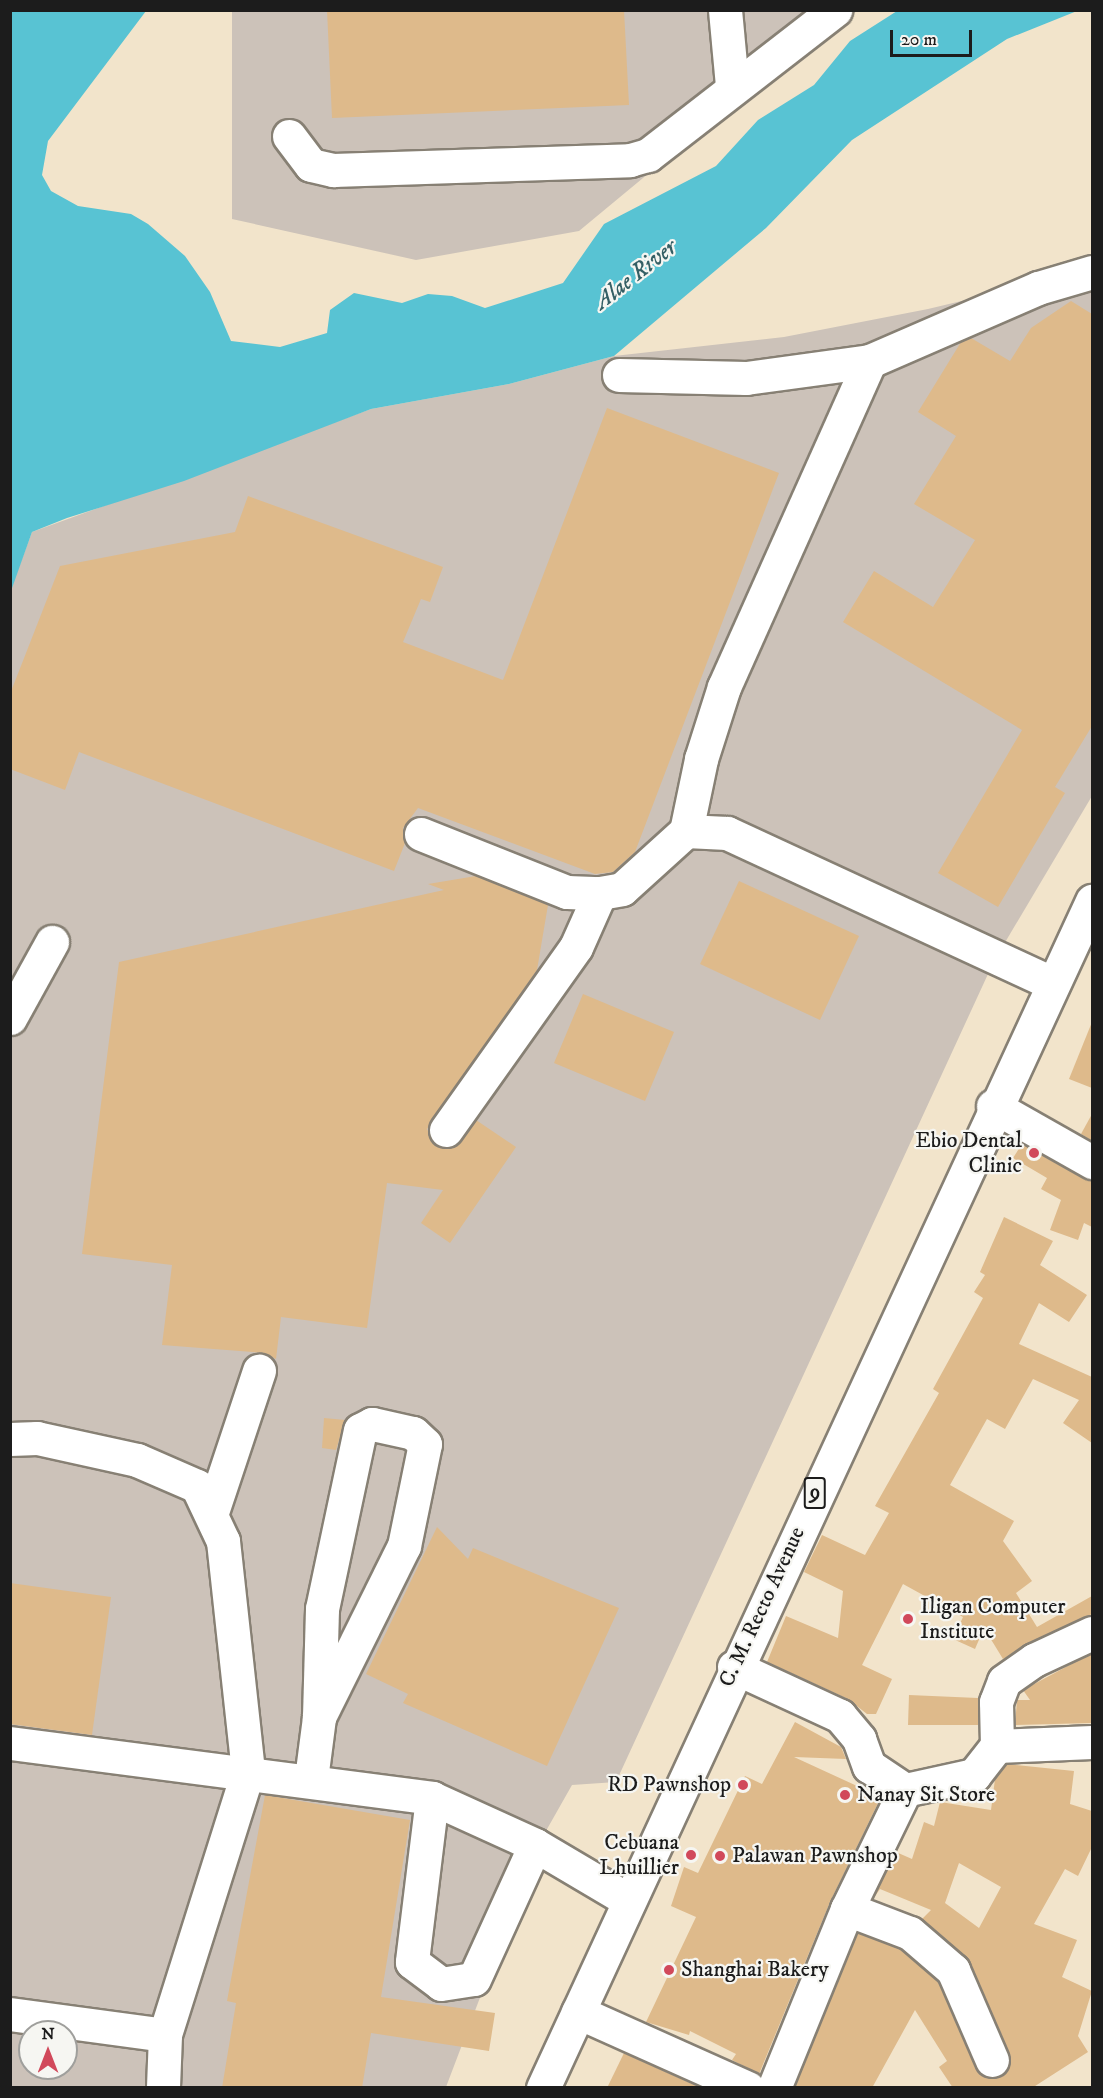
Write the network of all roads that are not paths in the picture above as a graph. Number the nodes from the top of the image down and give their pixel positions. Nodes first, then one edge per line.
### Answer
1 (724, 10) edge
2 (835, 10) edge
3 (732, 86) junction
4 (289, 136) dead end
5 (1084, 279) edge
6 (870, 361) junction
7 (619, 375) dead end
8 (686, 831) junction
9 (421, 834) dead end
10 (600, 893) junction
11 (1092, 900) edge
12 (52, 942) dead end
13 (1050, 982) junction
14 (10, 1018) edge
15 (993, 1106) junction
16 (446, 1130) dead end
17 (1092, 1162) edge
18 (259, 1371) dead end
19 (10, 1439) edge
20 (212, 1512) junction
21 (1092, 1633) edge
22 (734, 1667) junction
23 (319, 1717) junction
24 (1092, 1742) edge
25 (10, 1743) edge
26 (997, 1746) junction
27 (248, 1771) junction
28 (311, 1779) junction
29 (905, 1790) junction
30 (432, 1798) junction
31 (535, 1845) junction
32 (628, 1900) junction
33 (847, 1909) junction
34 (578, 2012) junction
35 (10, 2014) edge
36 (165, 2035) junction
37 (992, 2060) dead end
38 (163, 2088) edge
39 (543, 2088) edge
40 (748, 2088) edge
41 (774, 2088) edge

1 - 3 main road
2 - 3 main road
3 - 4 main road
5 - 6 main road
6 - 7 main road
6 - 8 main road
8 - 10 main road
8 - 13 main road
9 - 10 main road
10 - 16 main road
11 - 13 main road, C. M. Recto Avenue / 9
12 - 14 main road
13 - 15 main road, C. M. Recto Avenue / 9
15 - 17 main road
15 - 22 main road, C. M. Recto Avenue / 9
18 - 20 main road
19 - 20 main road
20 - 27 main road
21 - 26 main road
22 - 29 main road
22 - 32 main road, C. M. Recto Avenue / 9
23 - 23 main road
23 - 28 main road
24 - 26 main road
25 - 27 main road
26 - 29 main road
27 - 28 main road
27 - 36 main road
28 - 30 main road
29 - 33 main road
30 - 31 main road
30 - 31 main road
31 - 32 main road
32 - 34 main road, C. M. Recto Avenue / 9
33 - 37 main road
33 - 41 main road
34 - 39 main road, C. M. Recto Avenue / 9
34 - 40 main road
35 - 36 main road
36 - 38 main road

